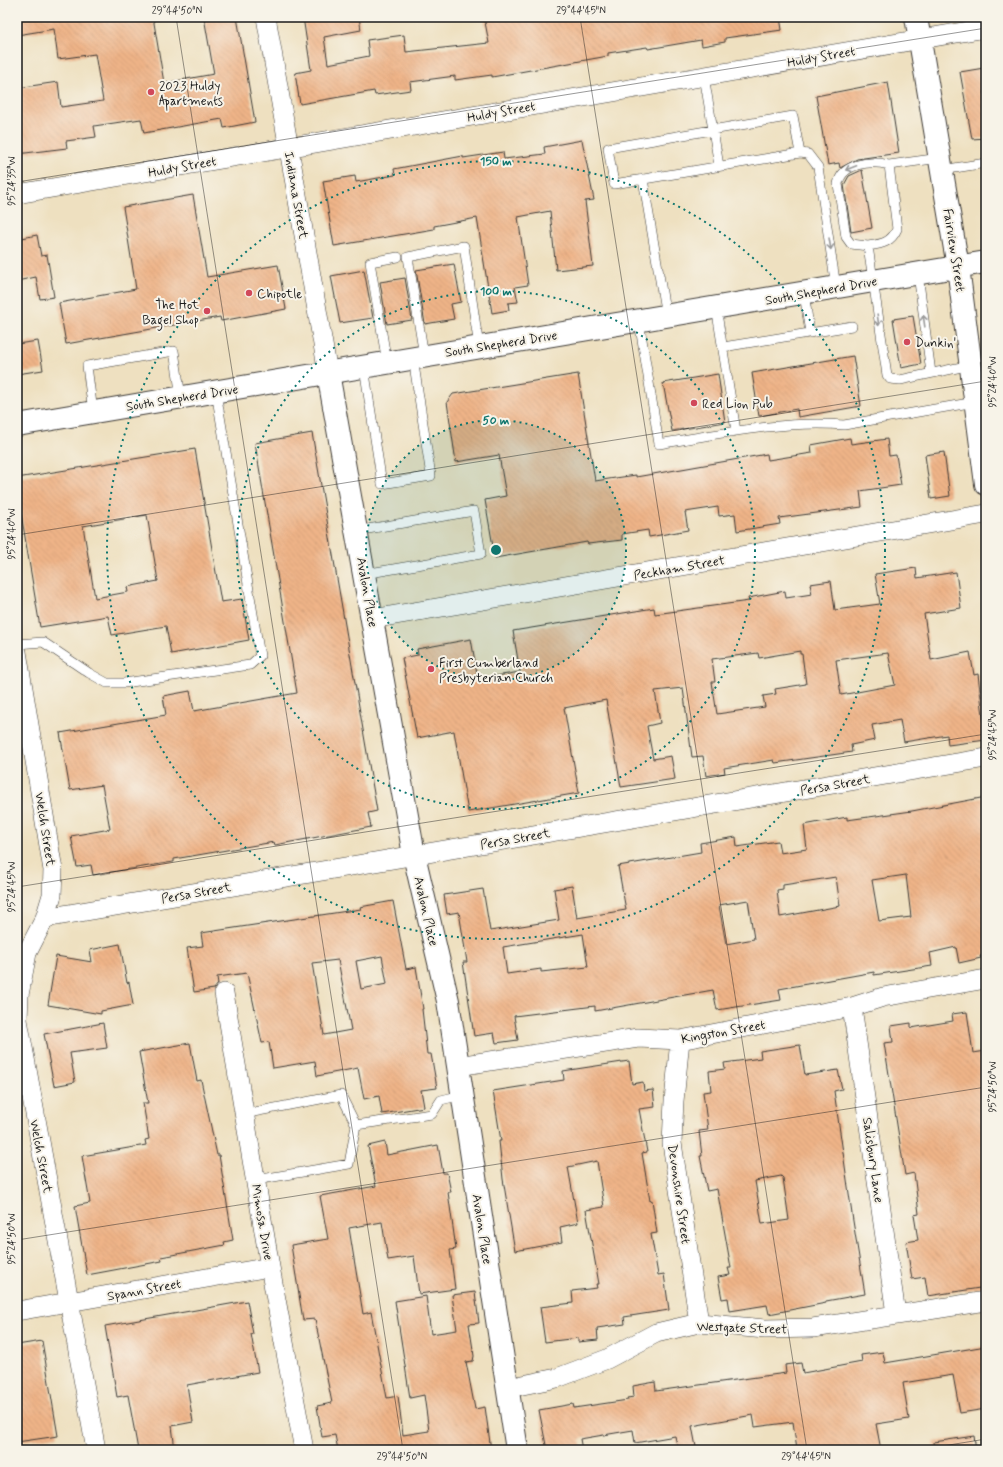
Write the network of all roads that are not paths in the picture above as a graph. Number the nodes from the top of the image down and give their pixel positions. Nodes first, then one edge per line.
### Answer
1 (266, 17) edge
2 (916, 17) edge
3 (986, 28) edge
4 (920, 39) junction
5 (704, 76) junction
6 (713, 130) junction
7 (289, 148) junction
8 (800, 153) junction
9 (986, 163) edge
10 (941, 164) junction
11 (889, 165) junction
12 (719, 166) junction
13 (643, 180) junction
14 (17, 194) edge
15 (868, 246) junction
16 (398, 257) dead end
17 (986, 262) edge
18 (958, 267) junction
19 (918, 273) junction
20 (873, 281) junction
21 (836, 287) junction
22 (804, 293) junction
23 (716, 307) junction
24 (666, 316) junction
25 (639, 320) junction
26 (852, 326) dead end
27 (810, 333) junction
28 (479, 347) junction
29 (723, 347) junction
30 (418, 357) junction
31 (387, 363) junction
32 (971, 365) junction
33 (364, 367) junction
34 (328, 373) junction
35 (931, 373) junction
36 (216, 392) junction
37 (181, 397) junction
38 (976, 402) junction
39 (94, 412) junction
40 (17, 425) edge
41 (736, 431) junction
42 (986, 484) edge
43 (986, 514) edge
44 (356, 531) junction
45 (364, 574) junction
46 (372, 619) junction
47 (17, 644) edge
48 (17, 652) edge
49 (24, 739) edge
50 (986, 758) edge
51 (414, 855) junction
52 (45, 918) junction
53 (986, 979) edge
54 (224, 993) dead end
55 (852, 1007) junction
56 (680, 1040) junction
57 (19, 1043) edge
58 (458, 1066) junction
59 (462, 1095) junction
60 (244, 1114) junction
61 (356, 1126) junction
62 (256, 1180) junction
63 (270, 1267) junction
64 (986, 1301) edge
65 (70, 1302) junction
66 (17, 1311) edge
67 (896, 1314) junction
68 (699, 1323) junction
69 (508, 1388) junction
70 (96, 1450) edge
71 (304, 1450) edge
72 (517, 1450) edge

1 - 7 street, Indiana Street
2 - 4 street, Fairview Street
3 - 4 street, Huldy Street
4 - 5 street, Huldy Street
4 - 10 street, Fairview Street
5 - 6 lane
5 - 7 street, Huldy Street
6 - 8 lane
6 - 12 lane
6 - 13 lane
7 - 14 street, Huldy Street
7 - 34 street, Indiana Street
8 - 12 lane
8 -> 21 lane
9 - 10 lane
10 - 11 lane
10 - 18 street, Fairview Street
11 - 15 lane
11 -> 15 lane
12 - 13 lane
13 - 24 lane
15 - 20 lane
16 - 31 lane
17 - 18 street, South Shepherd Drive
18 - 19 street, South Shepherd Drive
18 - 32 street, Fairview Street
19 - 20 street, South Shepherd Drive
35 -> 19 lane
20 - 21 street, South Shepherd Drive
20 -> 35 lane
21 - 22 street, South Shepherd Drive
22 - 23 street, South Shepherd Drive
22 - 27 lane
23 - 24 street, South Shepherd Drive
23 - 29 lane
24 - 25 street, South Shepherd Drive
25 - 28 street, South Shepherd Drive
25 - 41 lane
26 - 27 lane
27 - 29 lane
28 - 30 street, South Shepherd Drive
28 - 30 lane
29 - 41 lane
30 - 31 street, South Shepherd Drive
30 - 33 lane
31 - 33 street, South Shepherd Drive
32 - 35 lane
32 - 38 street, Fairview Street
33 - 34 street, South Shepherd Drive
34 - 36 street, South Shepherd Drive
34 - 44 street, Avalon Place
36 - 37 street, South Shepherd Drive
36 - 47 lane
37 - 39 street, South Shepherd Drive
37 - 39 lane
38 - 41 lane
38 - 42 street, Fairview Street
39 - 40 street, South Shepherd Drive
43 - 46 street, Peckham Street
44 - 45 street, Avalon Place
44 - 45 lane
45 - 46 street, Avalon Place
46 - 51 street, Avalon Place
48 - 49 street, Welch Street
49 - 52 street, Welch Street
50 - 51 street, Persa Street
51 - 52 street, Persa Street
51 - 58 street, Avalon Place
52 - 57 street, Welch Street
53 - 55 street, Kingston Street
54 - 60 street, Mimosa Drive
55 - 56 street, Kingston Street
55 - 67 street, Salisbury Lane
56 - 58 street, Kingston Street
56 - 68 street, Devonshire Street
57 - 65 street, Welch Street
58 - 59 street, Avalon Place
59 - 61 lane
59 - 69 street, Avalon Place
60 - 61 lane
60 - 62 street, Mimosa Drive
61 - 62 lane
62 - 63 street, Mimosa Drive
63 - 65 street, Spann Street
63 - 71 street, Mimosa Drive
64 - 67 street, Westgate Street
65 - 66 street, Spann Street
65 - 70 street, Welch Street
67 - 68 street, Westgate Street
68 - 69 street, Westgate Street
69 - 72 street, Avalon Place

